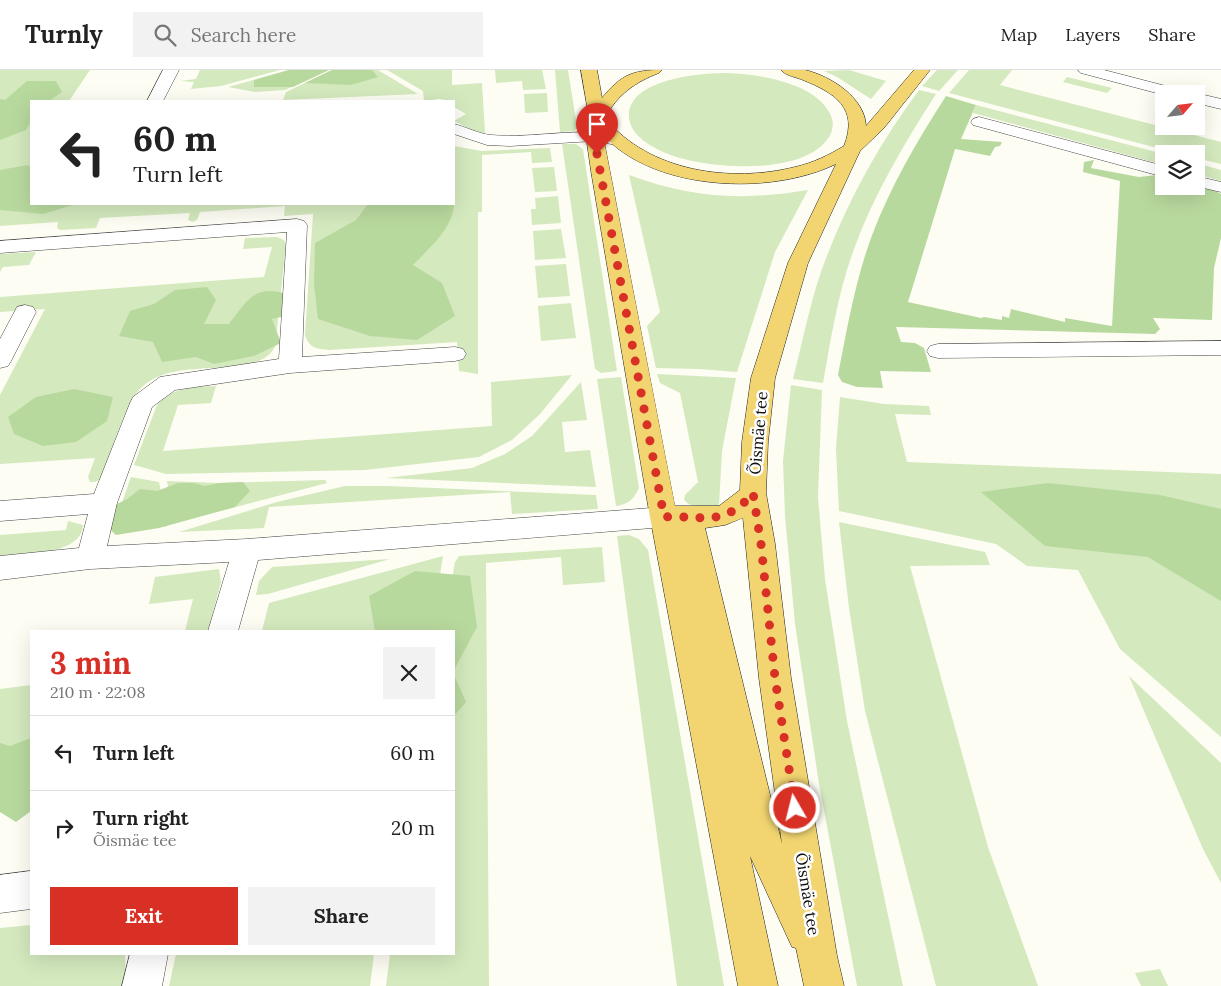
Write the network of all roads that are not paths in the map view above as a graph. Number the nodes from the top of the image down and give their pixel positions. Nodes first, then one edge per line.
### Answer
1 (171, 70) edge
2 (589, 70) edge
3 (654, 70) edge
4 (789, 70) edge
5 (922, 70) edge
6 (1097, 71) edge
7 (1155, 87) edge
8 (156, 100) edge
9 (1205, 100) edge
10 (1221, 104) edge
11 (980, 122) dead end
12 (455, 130) edge
13 (603, 131) junction
14 (852, 149) junction
15 (1155, 170) edge
16 (1205, 184) edge
17 (1221, 188) edge
18 (0, 247) edge
19 (25, 312) dead end
20 (1221, 348) edge
21 (938, 351) dead end
22 (455, 354) dead end
23 (0, 360) edge
24 (290, 365) junction
25 (753, 493) junction
26 (104, 503) junction
27 (0, 511) edge
28 (673, 516) junction
29 (247, 550) junction
30 (90, 558) junction
31 (0, 568) edge
32 (223, 630) edge
33 (30, 890) edge
34 (0, 894) edge
35 (149, 955) edge
36 (821, 971) edge
37 (142, 986) edge
38 (758, 986) edge

1 - 8 street
2 - 13 main road
3 - 13 main road
4 - 14 main road
5 - 14 main road, Õismäe tee
6 - 7 street
9 - 10 street
11 - 15 street
12 - 13 street
13 - 14 main road
13 - 28 main road
14 - 25 main road, Õismäe tee
16 - 17 street
18 - 24 street
19 - 23 street
20 - 21 street
22 - 24 street
24 - 26 street
25 - 28 main road
25 - 36 main road, Õismäe tee
26 - 27 street
26 - 30 street
28 - 29 street
28 - 36 main road
28 - 38 main road
29 - 30 street
29 - 32 street
30 - 31 street
33 - 34 street
35 - 37 street

